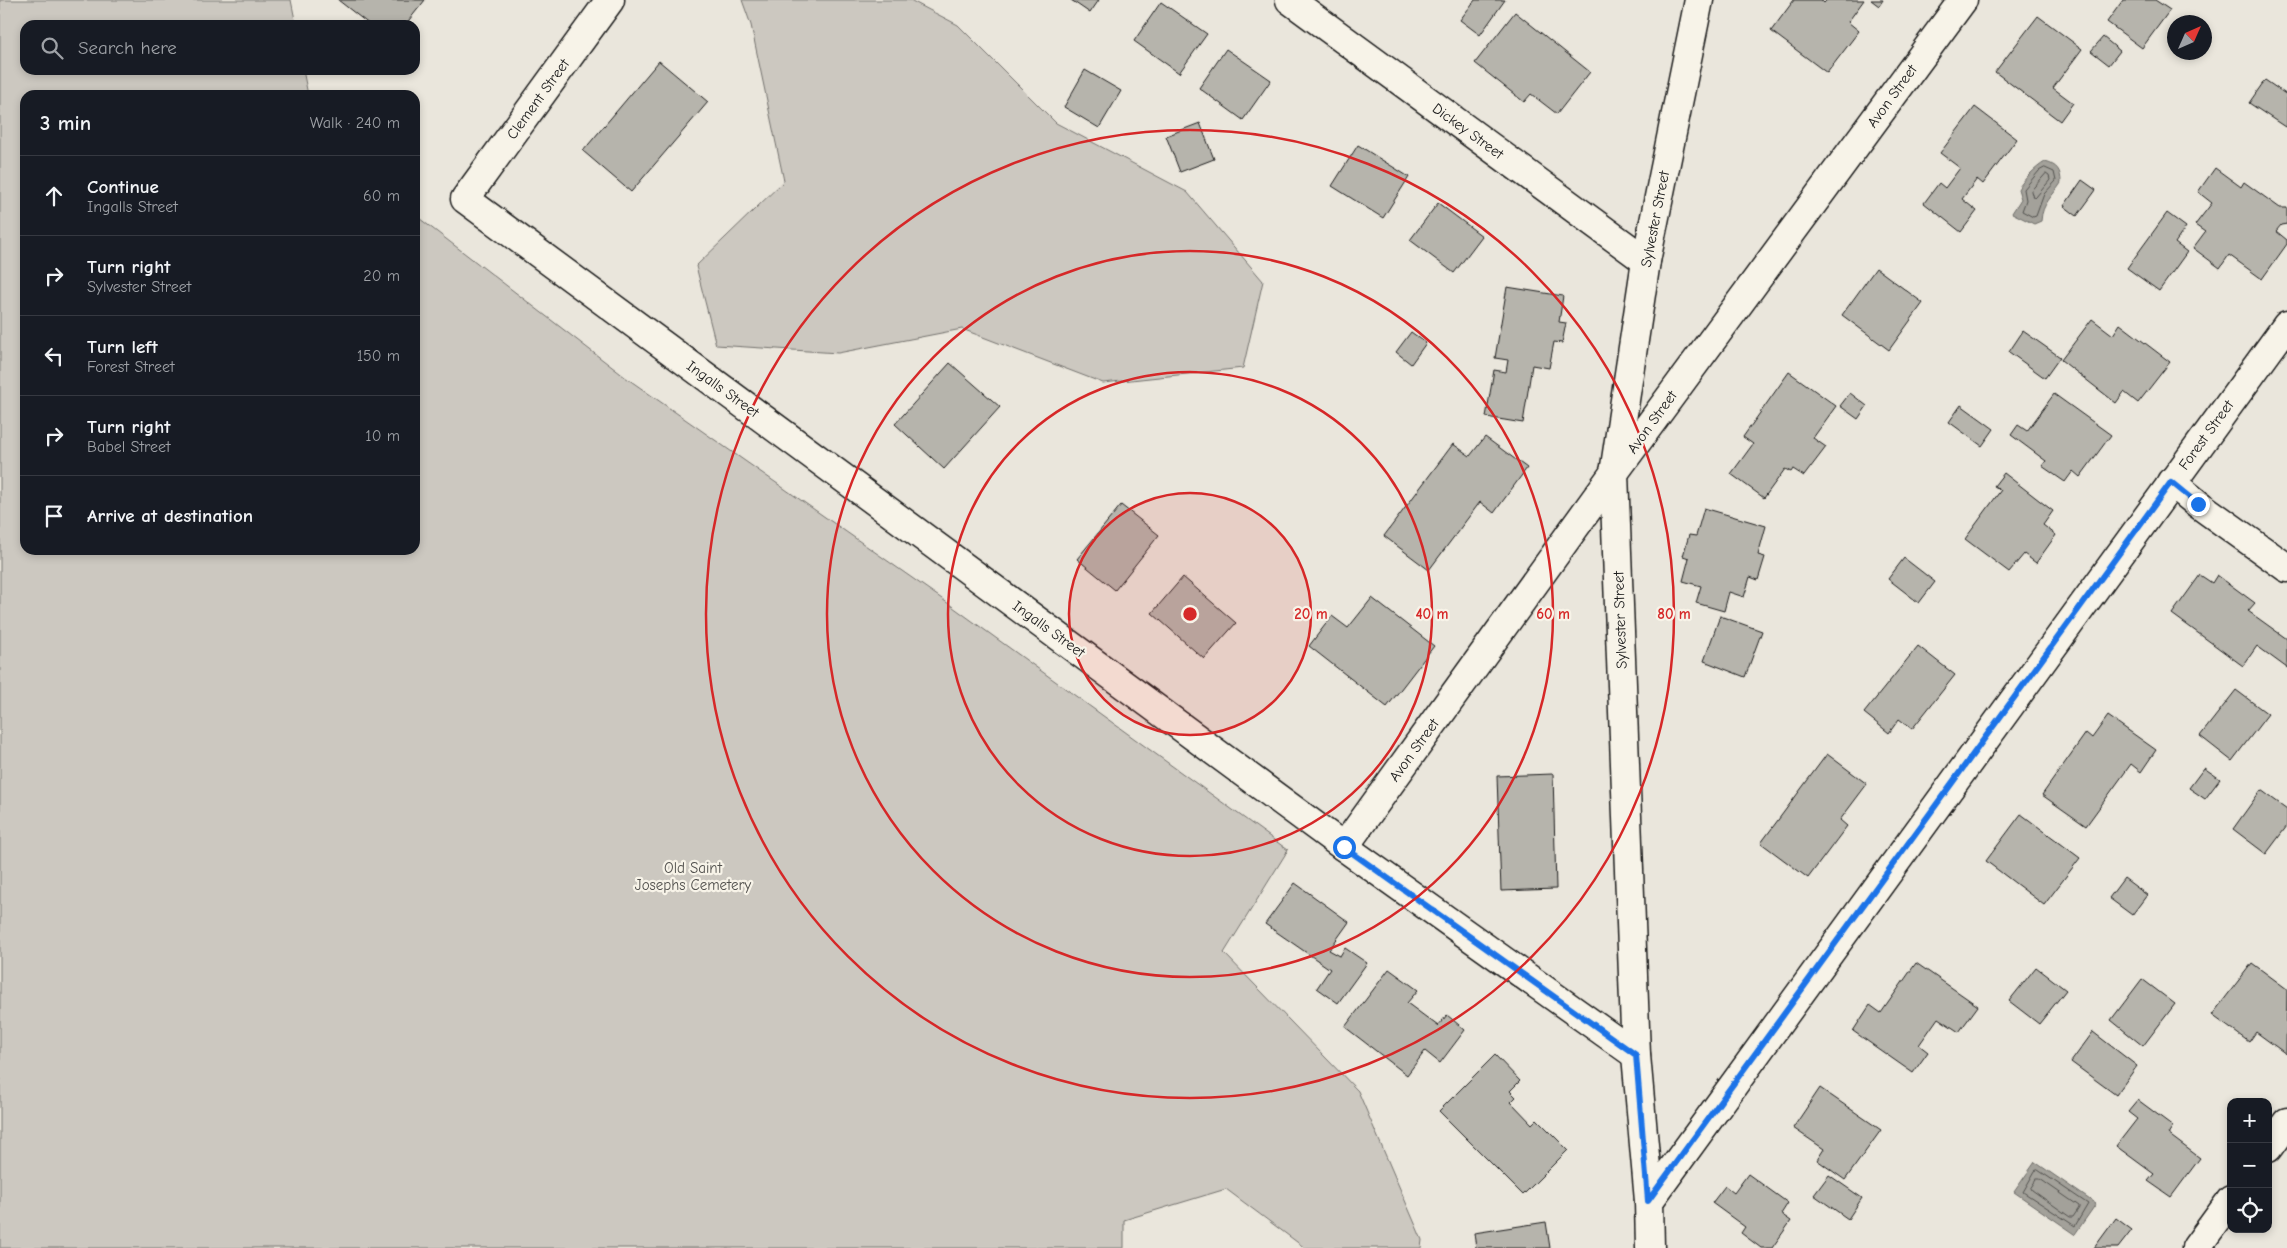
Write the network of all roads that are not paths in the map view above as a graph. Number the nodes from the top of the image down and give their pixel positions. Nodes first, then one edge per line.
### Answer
1 (610, 0) edge
2 (1290, 0) edge
3 (1699, 0) edge
4 (1963, 0) edge
5 (465, 199) joint
6 (1646, 261) junction
7 (2287, 325) edge
8 (1614, 473) junction
9 (2171, 482) junction
10 (2287, 568) edge
11 (1344, 847) junction
12 (1636, 1055) junction
13 (2287, 1122) edge
14 (2272, 1143) edge
15 (1648, 1201) junction
16 (2227, 1205) edge
17 (1650, 1248) edge
18 (2196, 1248) edge

1 - 5 street, Clement Street
2 - 6 street, Dickey Street
3 - 6 street, Sylvester Street
4 - 8 street, Avon Street
5 - 11 street, Ingalls Street
6 - 8 street, Sylvester Street
7 - 9 street, Forest Street
8 - 11 street, Avon Street
8 - 12 street, Sylvester Street
9 - 10 street
9 - 15 street, Forest Street
11 - 12 street, Ingalls Street
12 - 15 street, Sylvester Street
13 - 14 street
15 - 17 street, Sylvester Street
16 - 18 street

